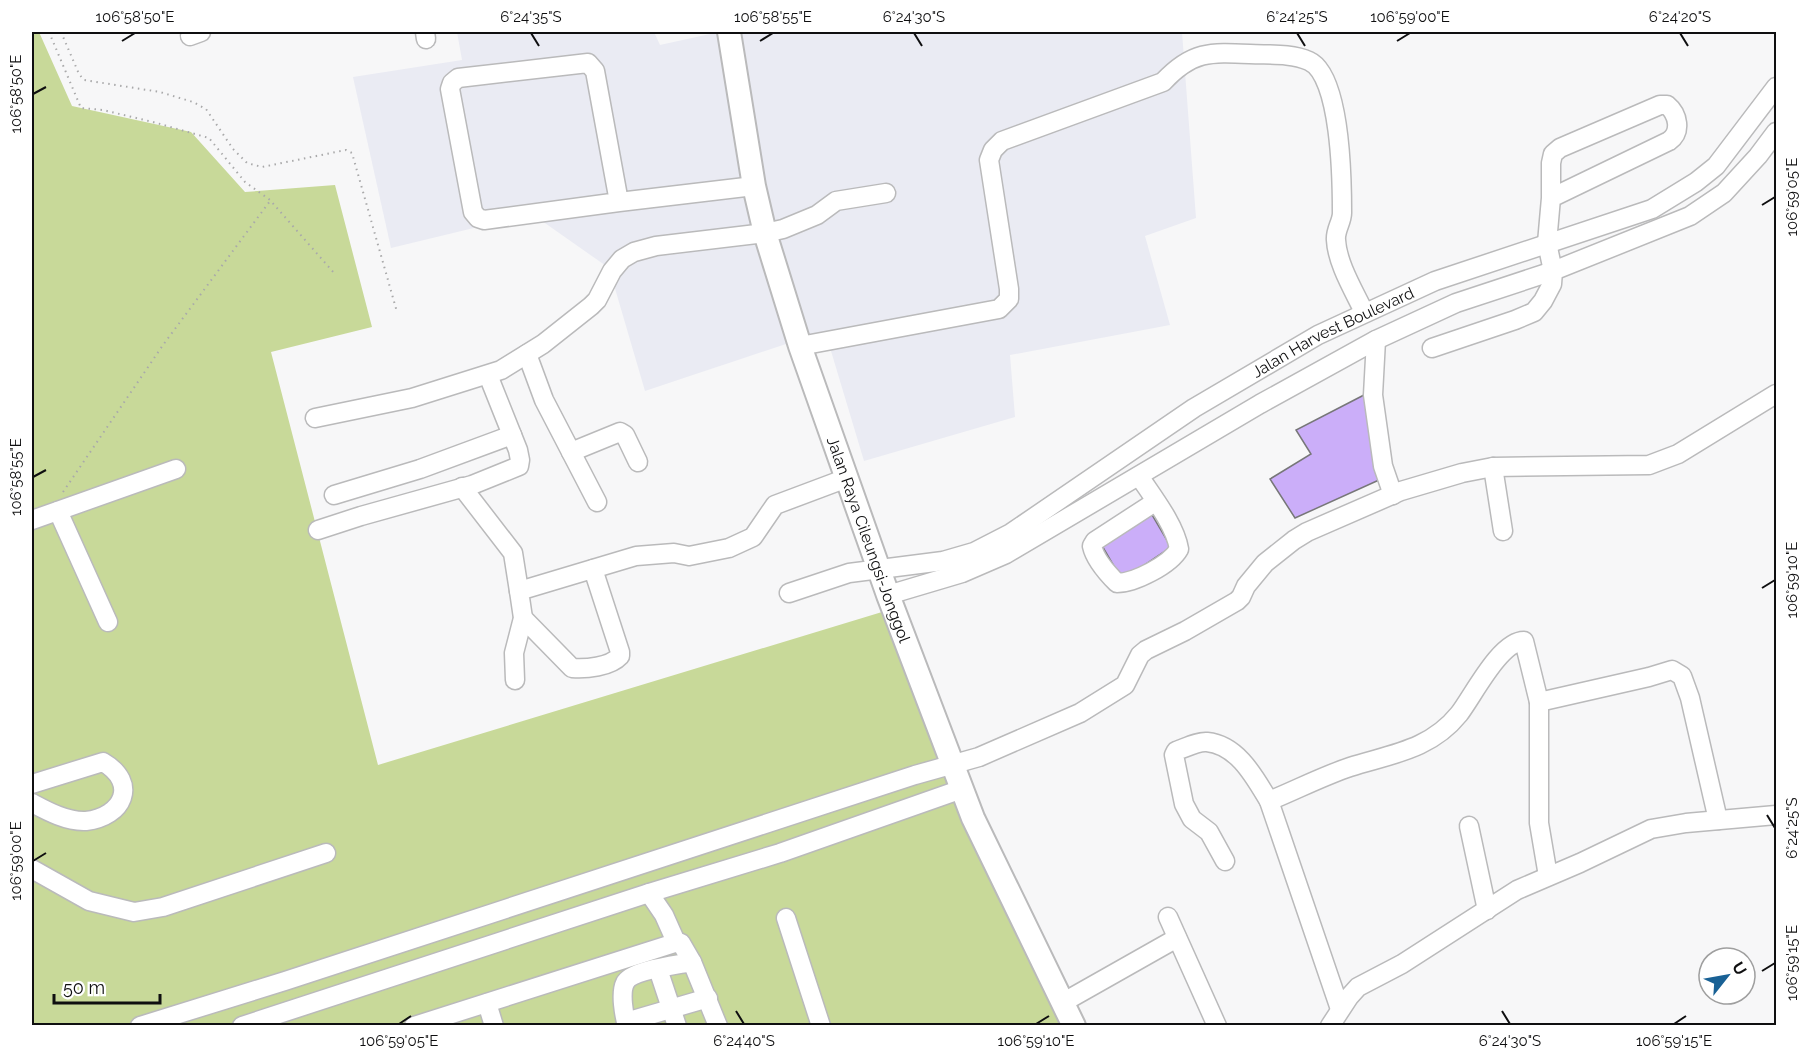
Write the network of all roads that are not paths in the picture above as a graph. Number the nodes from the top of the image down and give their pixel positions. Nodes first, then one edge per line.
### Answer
1 (729, 32) edge
2 (1776, 87) edge
3 (1776, 132) edge
4 (754, 186) junction
5 (886, 192) dead end
6 (1551, 198) junction
7 (619, 202) junction
8 (765, 233) junction
9 (1547, 243) junction
10 (1553, 271) junction
11 (1364, 312) junction
12 (1376, 340) junction
13 (800, 346) junction
14 (1432, 348) dead end
15 (526, 354) junction
16 (488, 375) junction
17 (1776, 394) edge
18 (1183, 417) junction
19 (315, 418) dead end
20 (512, 435) junction
21 (1198, 441) junction
22 (571, 452) junction
23 (638, 462) dead end
24 (1493, 467) junction
25 (176, 469) dead end
26 (1139, 476) junction
27 (847, 478) junction
28 (462, 487) junction
29 (334, 495) dead end
30 (1393, 495) junction
31 (597, 502) dead end
32 (1155, 502) junction
33 (58, 511) junction
34 (1078, 513) junction
35 (32, 520) edge
36 (318, 530) dead end
37 (1503, 531) dead end
38 (1095, 541) junction
39 (593, 569) junction
40 (879, 569) junction
41 (519, 591) junction
42 (789, 592) dead end
43 (888, 595) junction
44 (522, 618) junction
45 (108, 622) dead end
46 (515, 680) dead end
47 (1539, 702) junction
48 (953, 766) junction
49 (32, 784) edge
50 (962, 789) junction
51 (1269, 801) junction
52 (32, 803) edge
53 (1776, 815) edge
54 (1718, 820) junction
55 (771, 823) junction
56 (1469, 826) dead end
57 (326, 853) dead end
58 (780, 853) junction
59 (1225, 861) dead end
60 (32, 869) edge
61 (1548, 876) junction
62 (648, 893) junction
63 (1487, 910) junction
64 (1168, 917) dead end
65 (786, 918) dead end
66 (1178, 939) junction
67 (676, 942) junction
68 (385, 947) junction
69 (692, 962) junction
70 (658, 969) junction
71 (393, 976) junction
72 (285, 981) junction
73 (708, 998) junction
74 (487, 1003) junction
75 (1062, 1003) junction
76 (1341, 1009) junction
77 (294, 1010) junction
78 (674, 1017) edge
79 (626, 1024) edge
80 (418, 1025) edge
81 (140, 1026) edge
82 (242, 1026) edge
83 (494, 1026) edge
84 (718, 1026) edge
85 (821, 1026) edge
86 (1074, 1026) edge
87 (1217, 1026) edge
88 (1330, 1026) edge

1 - 4 main road, Jalan Raya Cileungsi-Jonggol
2 - 9 street, Jalan Harvest Boulevard
3 - 10 street, Jalan Harvest Boulevard
4 - 7 street
4 - 8 main road, Jalan Raya Cileungsi-Jonggol
5 - 8 street
6 - 6 street
6 - 9 street
7 - 7 street
8 - 13 main road, Jalan Raya Cileungsi-Jonggol
8 - 15 street
9 - 10 street
9 - 11 street, Jalan Harvest Boulevard
10 - 12 street, Jalan Harvest Boulevard
10 - 14 street
11 - 13 street
11 - 18 street, Jalan Harvest Boulevard
12 - 21 street, Jalan Harvest Boulevard
12 - 30 street
13 - 27 main road, Jalan Raya Cileungsi-Jonggol
15 - 16 street
15 - 22 street
16 - 19 street
16 - 20 street
17 - 24 street
18 - 21 street
18 - 40 street, Jalan Harvest Boulevard
20 - 28 street
20 - 29 street
21 - 26 street, Jalan Harvest Boulevard
22 - 23 street
22 - 31 street
24 - 30 street
24 - 37 street
25 - 33 street
26 - 32 street
26 - 34 street, Jalan Harvest Boulevard
27 - 39 street
27 - 40 main road, Jalan Raya Cileungsi-Jonggol
28 - 36 street
28 - 41 street
30 - 48 street
32 - 38 street
32 - 38 street
33 - 35 street
33 - 45 street
34 - 38 street
34 - 43 street, Jalan Harvest Boulevard
39 - 41 street
39 - 44 street
40 - 42 street, Jalan Harvest Boulevard
40 - 43 main road, Jalan Raya Cileungsi-Jonggol
41 - 44 street
43 - 48 main road, Jalan Raya Cileungsi-Jonggol
44 - 46 street
47 - 51 street
47 - 54 street
47 - 61 street
48 - 50 main road, Jalan Raya Cileungsi-Jonggol
48 - 55 street
49 - 52 street
50 - 58 street
50 - 75 main road, Jalan Raya Cileungsi-Jonggol
51 - 59 street
51 - 76 street
53 - 54 street
54 - 61 street
55 - 58 street
55 - 68 street
56 - 63 street
57 - 60 street
58 - 62 street
61 - 63 street
62 - 67 street
62 - 71 street
63 - 76 street
64 - 66 street
65 - 85 street
66 - 75 street
66 - 87 street
67 - 69 street
67 - 74 street
68 - 71 street
68 - 72 street
69 - 70 street
69 - 73 street
70 - 78 street
70 - 79 street
71 - 77 street
72 - 77 street
72 - 81 street
73 - 78 street
73 - 84 street
74 - 80 street
74 - 83 street
75 - 86 main road, Jalan Raya Cileungsi-Jonggol
76 - 88 street
77 - 82 street
78 - 79 street

